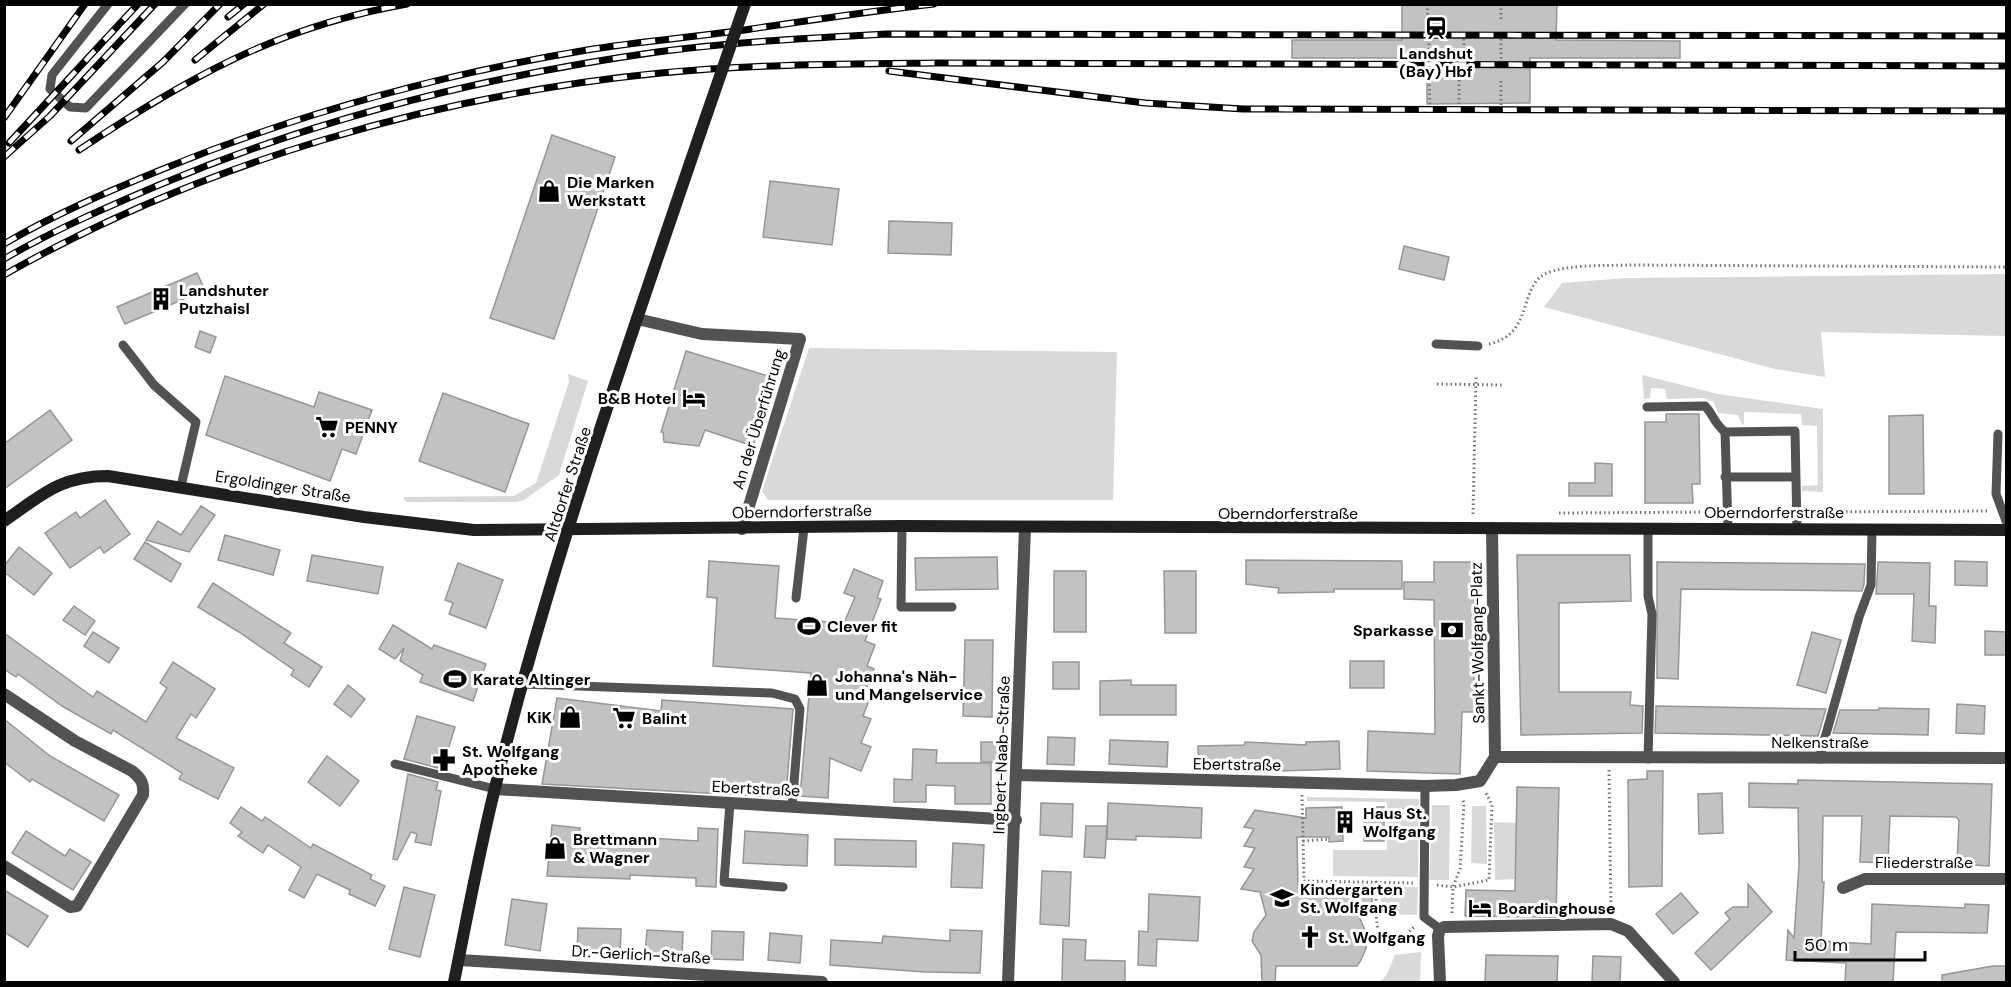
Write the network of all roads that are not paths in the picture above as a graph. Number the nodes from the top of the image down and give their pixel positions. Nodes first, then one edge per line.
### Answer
1 (108, 4) edge
2 (185, 4) edge
3 (745, 4) edge
4 (637, 319) junction
5 (1436, 344) dead end
6 (123, 345) dead end
7 (1478, 346) road end
8 (1647, 407) dead end
9 (1725, 432) junction
10 (1998, 434) dead end
11 (1725, 477) junction
12 (1795, 477) junction
13 (181, 486) junction
14 (4, 521) edge
15 (2007, 521) edge
16 (902, 526) junction
17 (804, 528) junction
18 (1025, 528) junction
19 (1492, 528) junction
20 (1648, 528) junction
21 (1728, 528) junction
22 (742, 529) junction
23 (1797, 529) junction
24 (1872, 529) junction
25 (569, 530) junction
26 (2007, 530) edge
27 (796, 598) dead end
28 (952, 607) dead end
29 (523, 684) junction
30 (4, 694) edge
31 (1495, 757) junction
32 (2007, 758) edge
33 (1648, 759) junction
34 (1819, 759) junction
35 (395, 764) dead end
36 (1017, 775) junction
37 (1425, 786) junction
38 (495, 789) junction
39 (730, 803) junction
40 (792, 807) junction
41 (1016, 820) junction
42 (4, 866) edge
43 (2007, 879) edge
44 (783, 887) dead end
45 (1843, 888) dead end
46 (1446, 928) junction
47 (459, 960) junction
48 (727, 979) edge
49 (454, 982) edge
50 (822, 982) edge
51 (1008, 982) edge
52 (1440, 982) edge
53 (1674, 982) edge

1 - 2 lane
3 - 4 main road, Altdorfer Straße, bridge
4 - 22 street, An der Überführung
4 - 25 main road, Altdorfer Straße
5 - 7 lane
6 - 13 lane
8 - 9 lane
9 - 11 lane
9 - 12 lane
10 - 15 lane
11 - 12 lane
11 - 21 lane
12 - 23 lane
13 - 14 main road, Ergoldinger Straße
13 - 25 main road, Ergoldinger Straße
16 - 17 main road, Oberndorferstraße
16 - 18 main road, Oberndorferstraße
16 - 28 lane
17 - 22 main road, Oberndorferstraße
17 - 27 lane
18 - 19 main road, Oberndorferstraße
18 - 36 street, Ingbert-Naab-Straße
19 - 20 main road, Oberndorferstraße
19 - 31 street, Sankt-Wolfgang-Platz
20 - 21 main road, Oberndorferstraße
20 - 33 lane
21 - 23 main road, Oberndorferstraße
22 - 25 main road, Oberndorferstraße
23 - 24 main road, Oberndorferstraße
24 - 26 main road, Oberndorferstraße
24 - 34 lane
25 - 29 main road, Altdorfer Straße
29 - 38 main road, Altdorfer Straße
29 - 40 lane
30 - 42 street
31 - 33 street, Nelkenstraße
31 - 37 street, Ebertstraße
32 - 34 street, Nelkenstraße
33 - 34 street, Nelkenstraße
35 - 38 lane
36 - 37 street, Ebertstraße
36 - 41 street, Ingbert-Naab-Straße
37 - 46 lane
38 - 39 street, Ebertstraße
38 - 47 main road, Altdorfer Straße
39 - 40 street, Ebertstraße
39 - 44 lane
40 - 41 street, Ebertstraße
41 - 51 street, Ingbert-Naab-Straße
43 - 45 street, Fliederstraße
46 - 52 street
46 - 53 street
47 - 48 street, Dr.-Gerlich-Straße
47 - 49 main road, Altdorfer Straße
48 - 50 street, Dr.-Gerlich-Straße

